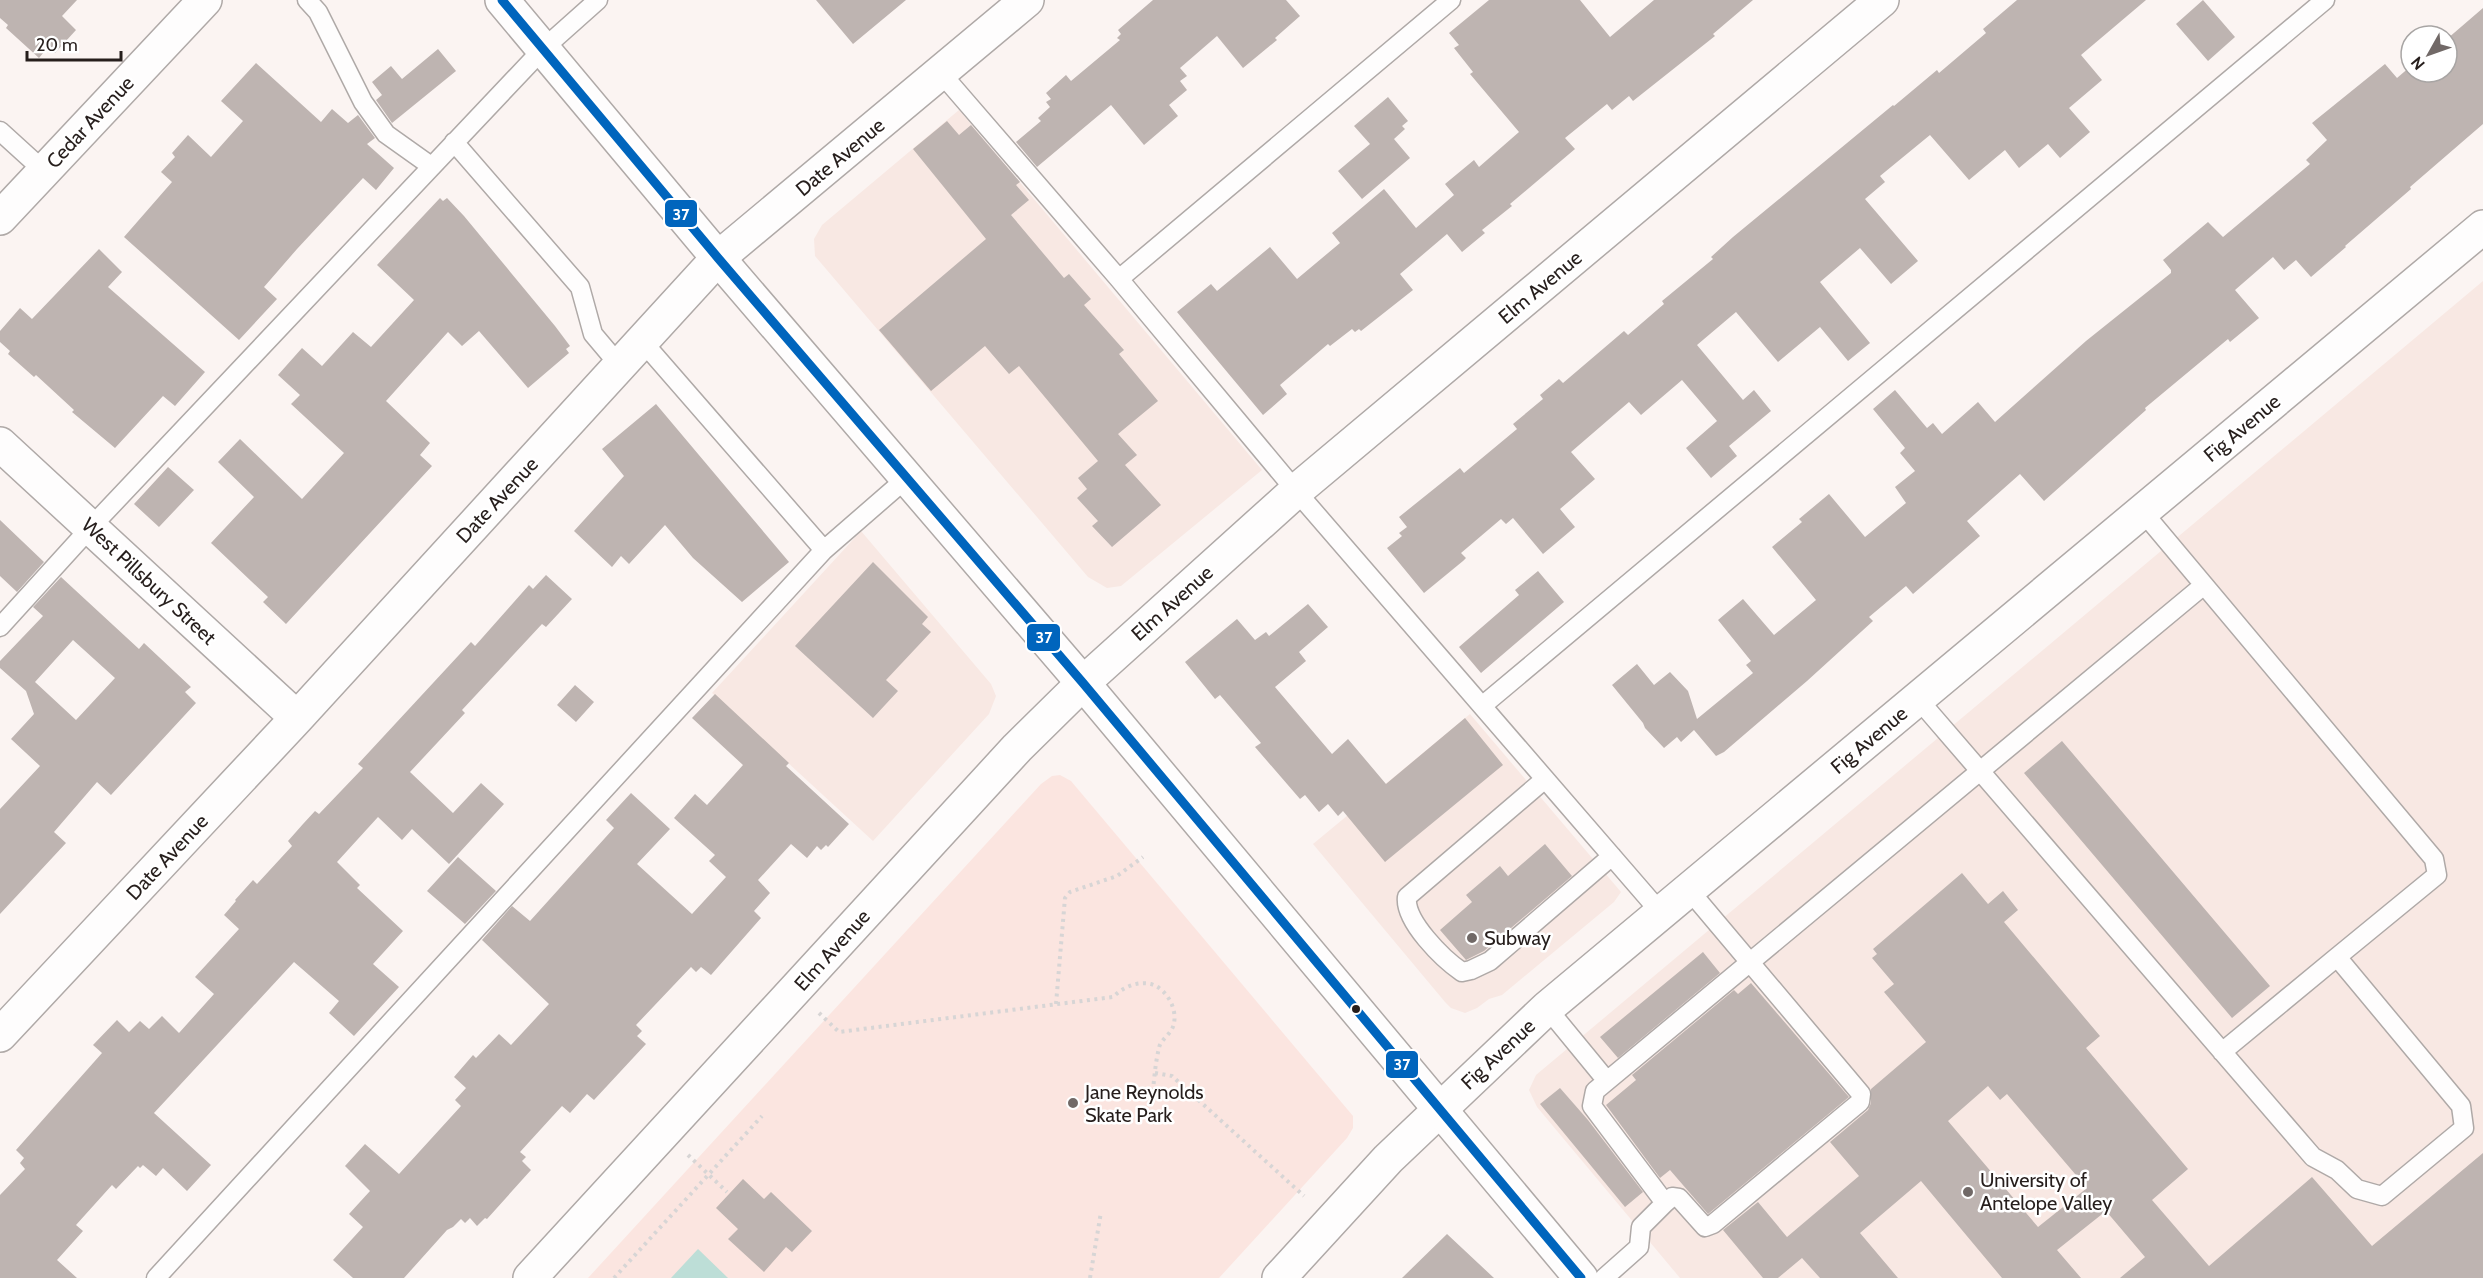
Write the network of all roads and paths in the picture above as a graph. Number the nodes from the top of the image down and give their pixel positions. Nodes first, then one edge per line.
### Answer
1 (205, 0) edge
2 (598, 0) edge
3 (1027, 0) edge
4 (1451, 0) edge
5 (1882, 0) edge
6 (2325, 0) edge
7 (319, 4) edge
8 (515, 5) edge
9 (543, 49) junction
10 (941, 73) junction
11 (0, 131) edge
12 (454, 142) junction
13 (432, 166) junction
14 (44, 171) junction
15 (0, 218) edge
16 (2483, 227) edge
17 (718, 258) junction
18 (1119, 279) junction
19 (642, 341) junction
20 (620, 366) junction
21 (0, 444) edge
22 (908, 477) junction
23 (1296, 491) junction
24 (2142, 511) junction
25 (91, 527) junction
26 (824, 550) junction
27 (2204, 585) junction
28 (0, 627) edge
29 (1083, 683) junction
30 (1918, 699) junction
31 (1482, 706) junction
32 (297, 718) junction
33 (1980, 770) junction
34 (1545, 779) junction
35 (1612, 856) junction
36 (1143, 857) dead end
37 (1689, 890) junction
38 (1661, 913) junction
39 (2337, 957) junction
40 (1750, 962) junction
41 (1056, 1004) junction
42 (1547, 1008) junction
43 (819, 1012) dead end
44 (0, 1035) edge
45 (2222, 1052) junction
46 (1155, 1073) junction
47 (1607, 1081) junction
48 (1152, 1099) dead end
49 (1440, 1109) junction
50 (762, 1116) dead end
51 (688, 1155) dead end
52 (708, 1175) junction
53 (727, 1192) dead end
54 (1304, 1196) dead end
55 (1665, 1203) junction
56 (1101, 1212) dead end
57 (156, 1278) edge
58 (530, 1278) edge
59 (614, 1278) edge
60 (1090, 1278) edge
61 (1279, 1278) edge
62 (1581, 1278) edge
63 (1604, 1278) edge

1 - 14 street, Cedar Avenue
2 - 9 lane
3 - 10 street, Date Avenue
4 - 18 lane
5 - 23 street, Elm Avenue
6 - 31 lane
7 - 13 lane
8 - 9 street
9 - 12 lane
9 - 17 street
10 - 17 street, Date Avenue
10 - 18 lane
11 - 14 lane
12 - 13 lane
12 - 20 lane
13 - 25 lane
14 - 15 street, Cedar Avenue
16 - 24 street, Fig Avenue
17 - 19 street, Date Avenue
17 - 22 street
18 - 23 lane
19 - 20 street, Date Avenue
19 - 26 lane
20 - 32 street, Date Avenue
21 - 25 street, West Pillsbury Street
22 - 26 lane
22 - 29 street
23 - 29 street, Elm Avenue
23 - 31 lane
24 - 27 lane
24 - 30 street, Fig Avenue
25 - 28 lane
25 - 32 street, West Pillsbury Street
26 - 57 lane
27 - 33 lane
27 - 39 lane
29 - 49 street
29 - 58 street, Elm Avenue
30 - 33 lane
30 - 37 street, Fig Avenue
31 - 34 lane
32 - 44 street, Date Avenue
33 - 40 lane
33 - 45 lane
34 - 35 lane
34 - 35 lane
35 - 38 lane
36 - 41 path
37 - 38 street, Fig Avenue
37 - 40 lane
38 - 42 street, Fig Avenue
39 - 45 lane
39 - 45 lane
40 - 47 lane
40 - 55 lane
41 - 43 path
41 - 46 path
42 - 47 lane
42 - 49 street, Fig Avenue
46 - 48 path
46 - 54 path
47 - 55 lane
49 - 61 street, Fig Avenue
49 - 62 street
50 - 52 path
51 - 52 path
52 - 53 path
52 - 59 path
55 - 63 lane
56 - 60 path

